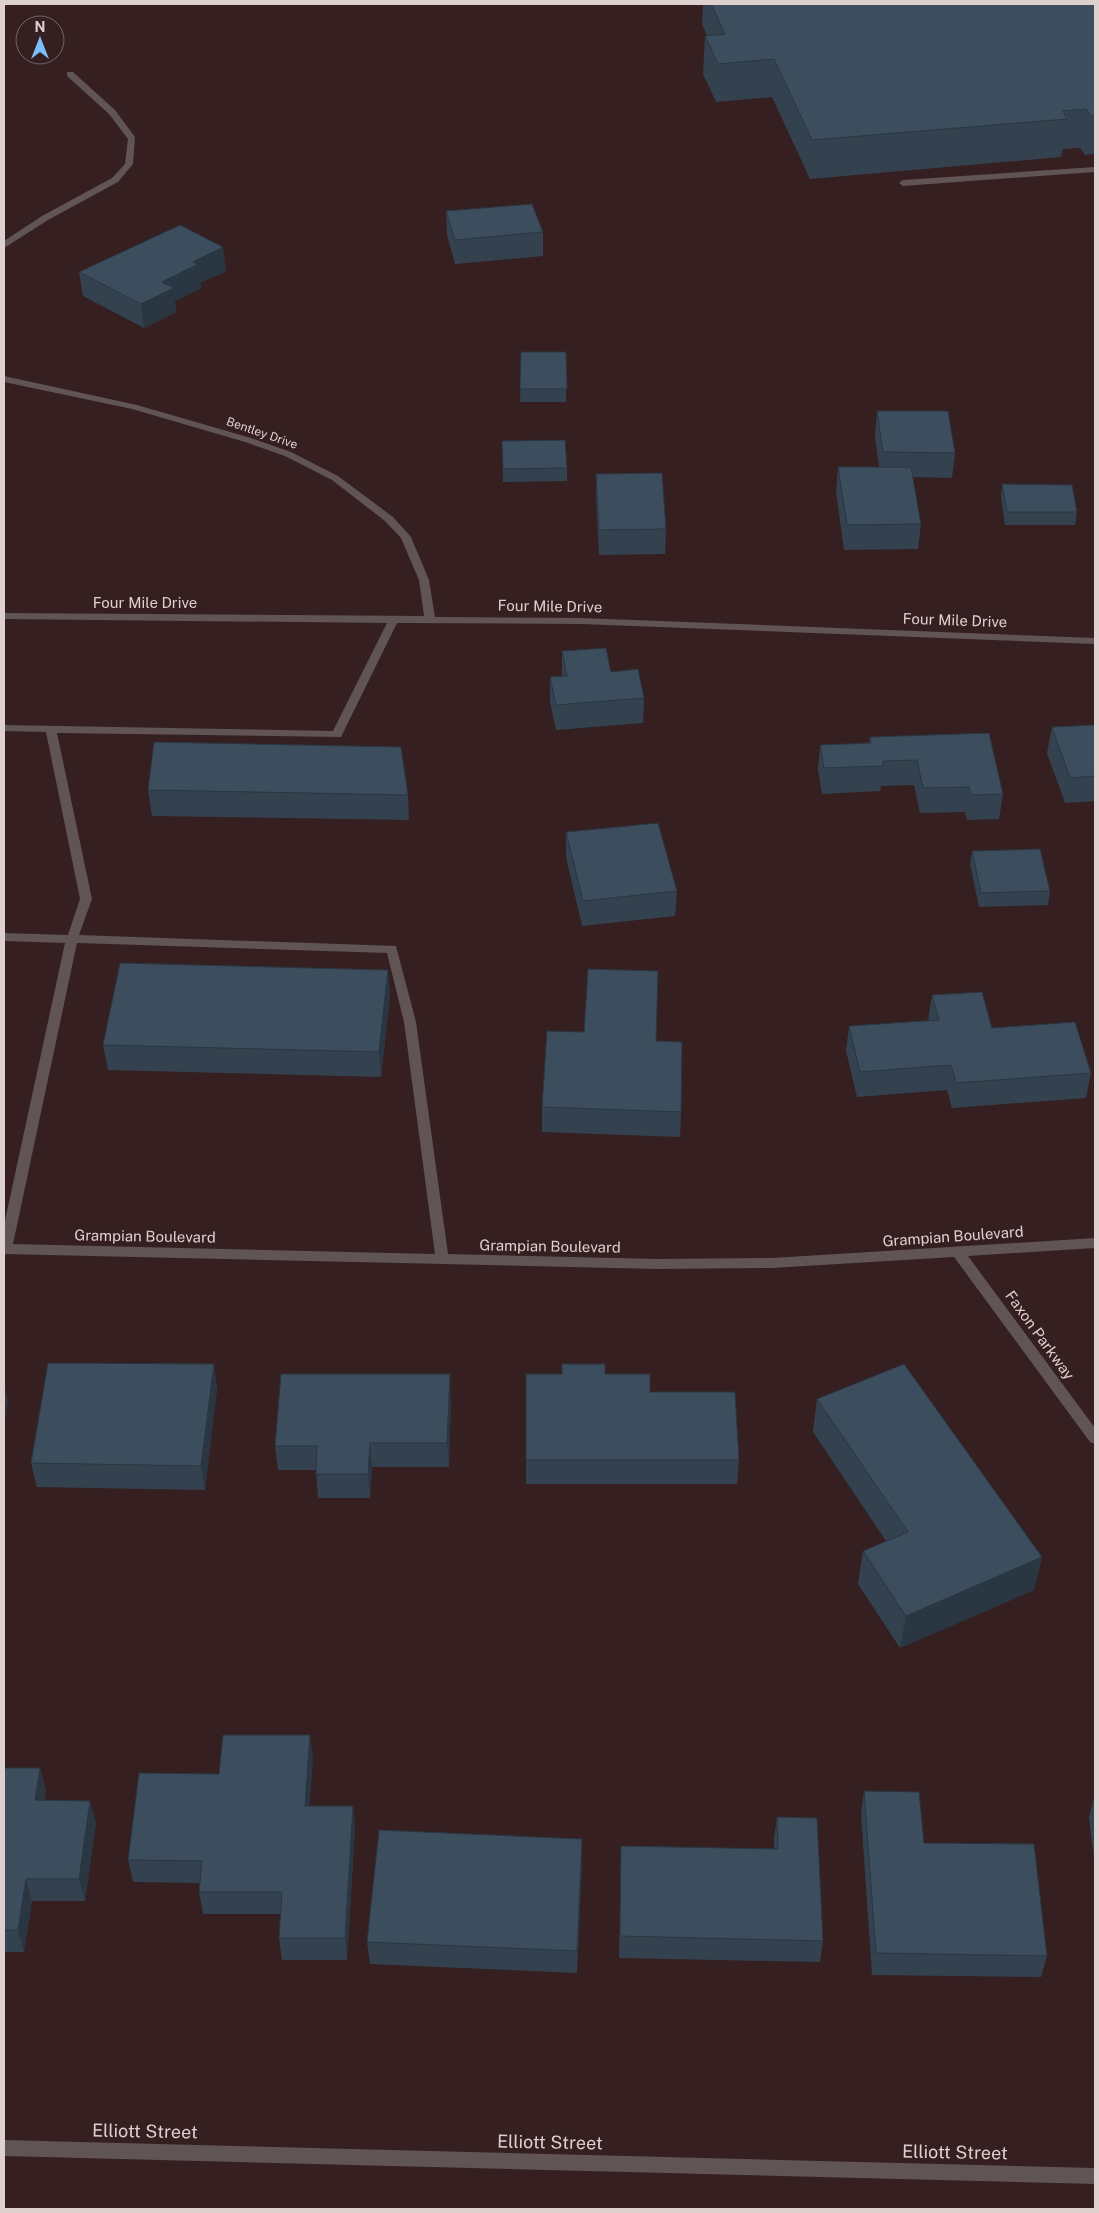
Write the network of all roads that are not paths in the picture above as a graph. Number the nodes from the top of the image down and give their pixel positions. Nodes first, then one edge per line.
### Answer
1 (70, 74) dead end
2 (1095, 169) edge
3 (903, 183) dead end
4 (4, 245) edge
5 (4, 379) edge
6 (4, 616) edge
7 (394, 619) junction
8 (430, 619) junction
9 (1095, 641) edge
10 (4, 728) edge
11 (52, 729) junction
12 (4, 937) edge
13 (72, 939) junction
14 (1095, 1243) edge
15 (4, 1249) edge
16 (958, 1252) junction
17 (442, 1260) junction
18 (1095, 1438) edge
19 (4, 2148) edge
20 (1095, 2176) edge

1 - 4 street
2 - 3 street
5 - 8 street, Bentley Drive
6 - 7 street, Four Mile Drive
7 - 8 street, Four Mile Drive
7 - 11 street
8 - 9 street, Four Mile Drive
10 - 11 street
11 - 13 street
12 - 13 street
13 - 15 street
13 - 17 street
14 - 16 street, Grampian Boulevard
15 - 17 street, Grampian Boulevard
16 - 17 street, Grampian Boulevard
16 - 18 street, Faxon Parkway
19 - 20 street, Elliott Street

